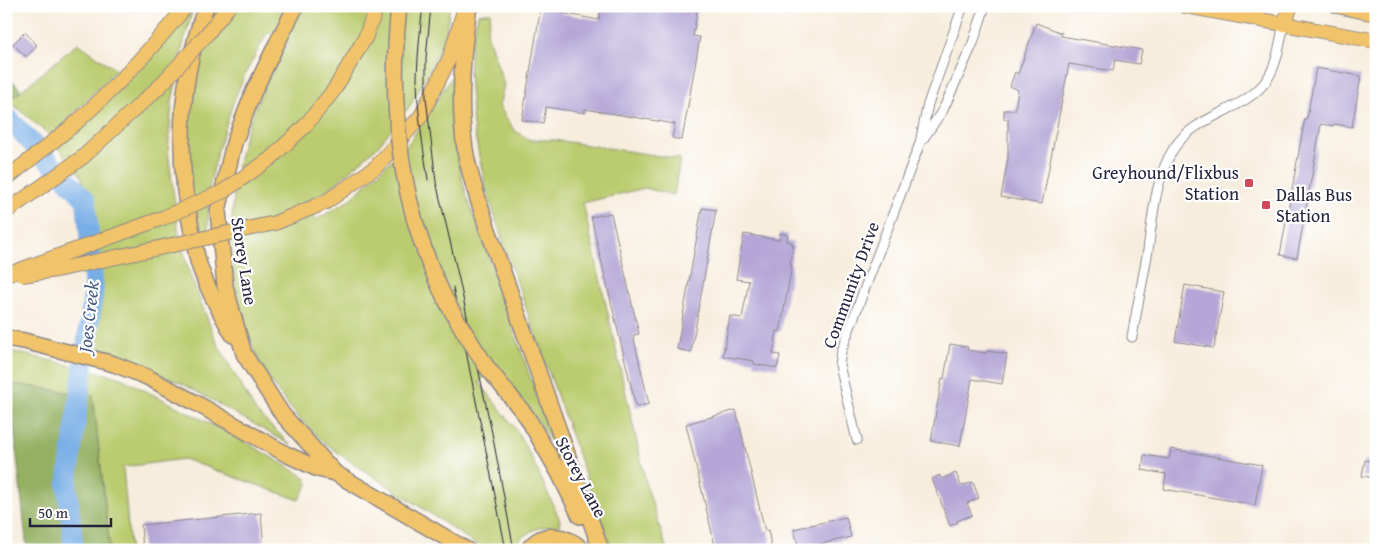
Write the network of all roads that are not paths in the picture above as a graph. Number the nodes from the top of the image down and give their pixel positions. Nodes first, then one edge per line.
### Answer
1 (186, 6) edge
2 (206, 6) edge
3 (229, 6) edge
4 (296, 6) edge
5 (377, 6) edge
6 (399, 6) edge
7 (963, 6) edge
8 (985, 6) edge
9 (1185, 6) edge
10 (1291, 6) edge
11 (1337, 6) edge
12 (465, 9) edge
13 (1376, 14) edge
14 (1284, 24) junction
15 (1376, 41) edge
16 (920, 143) junction
17 (6, 179) edge
18 (6, 211) edge
19 (6, 276) edge
20 (1132, 337) dead end
21 (6, 338) edge
22 (244, 354) junction
23 (857, 440) dead end
24 (335, 472) junction
25 (466, 550) edge
26 (528, 550) edge
27 (582, 550) edge
28 (600, 550) edge

1 - 17 main road
2 - 22 highway
3 - 18 main road, bridge
4 - 22 highway, Storey Lane
5 - 19 main road, bridge
6 - 28 highway, Storey Lane, bridge
7 - 16 street, Community Drive
8 - 16 street, Community Drive
9 - 14 main road
10 - 14 main road
11 - 13 main road
12 - 19 main road, bridge
12 - 28 highway
14 - 15 main road
14 - 20 street
16 - 23 street, Community Drive
21 - 24 highway
22 - 24 highway, Storey Lane
24 - 25 highway, Storey Lane
26 - 27 highway

